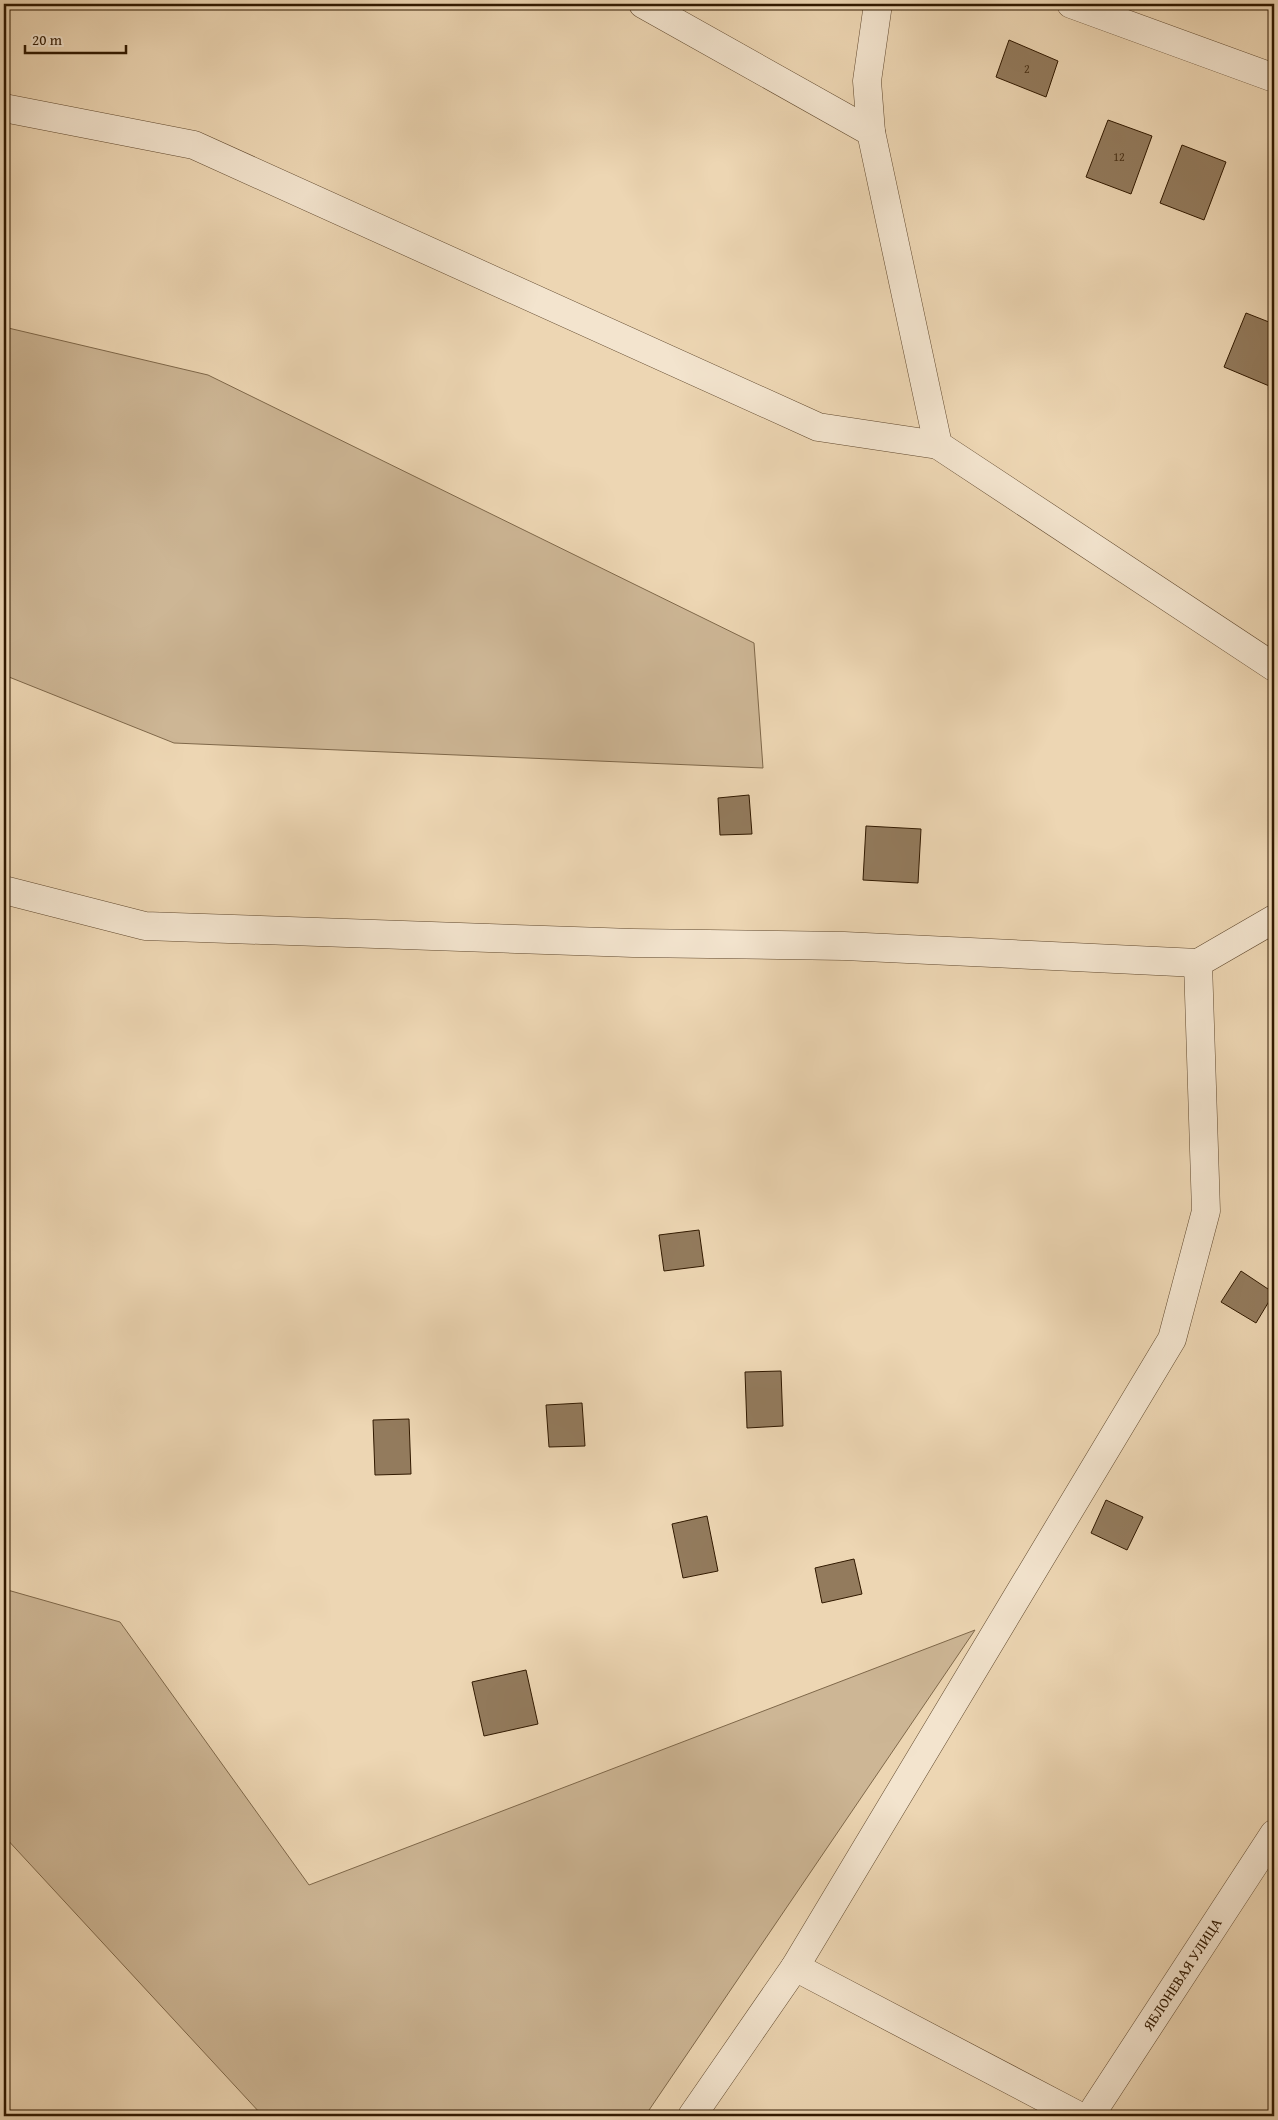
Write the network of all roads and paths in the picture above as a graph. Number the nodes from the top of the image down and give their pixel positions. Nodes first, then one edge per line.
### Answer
1 (643, 4) edge
2 (878, 4) edge
3 (1072, 4) edge
4 (1274, 78) edge
5 (4, 108) edge
6 (870, 132) junction
7 (938, 445) junction
8 (1274, 667) edge
9 (4, 890) edge
10 (1274, 919) edge
11 (1198, 963) junction
12 (1274, 1834) edge
13 (795, 1967) junction
14 (692, 2116) edge
15 (1079, 2116) edge
16 (1090, 2116) edge

1 - 6 street
2 - 6 street
3 - 4 street
5 - 7 street
6 - 7 street
7 - 8 street
9 - 11 street
10 - 11 street
11 - 13 street
12 - 16 street, ЯБЛОНЕВАЯ УЛИЦА
13 - 14 street
13 - 15 street

